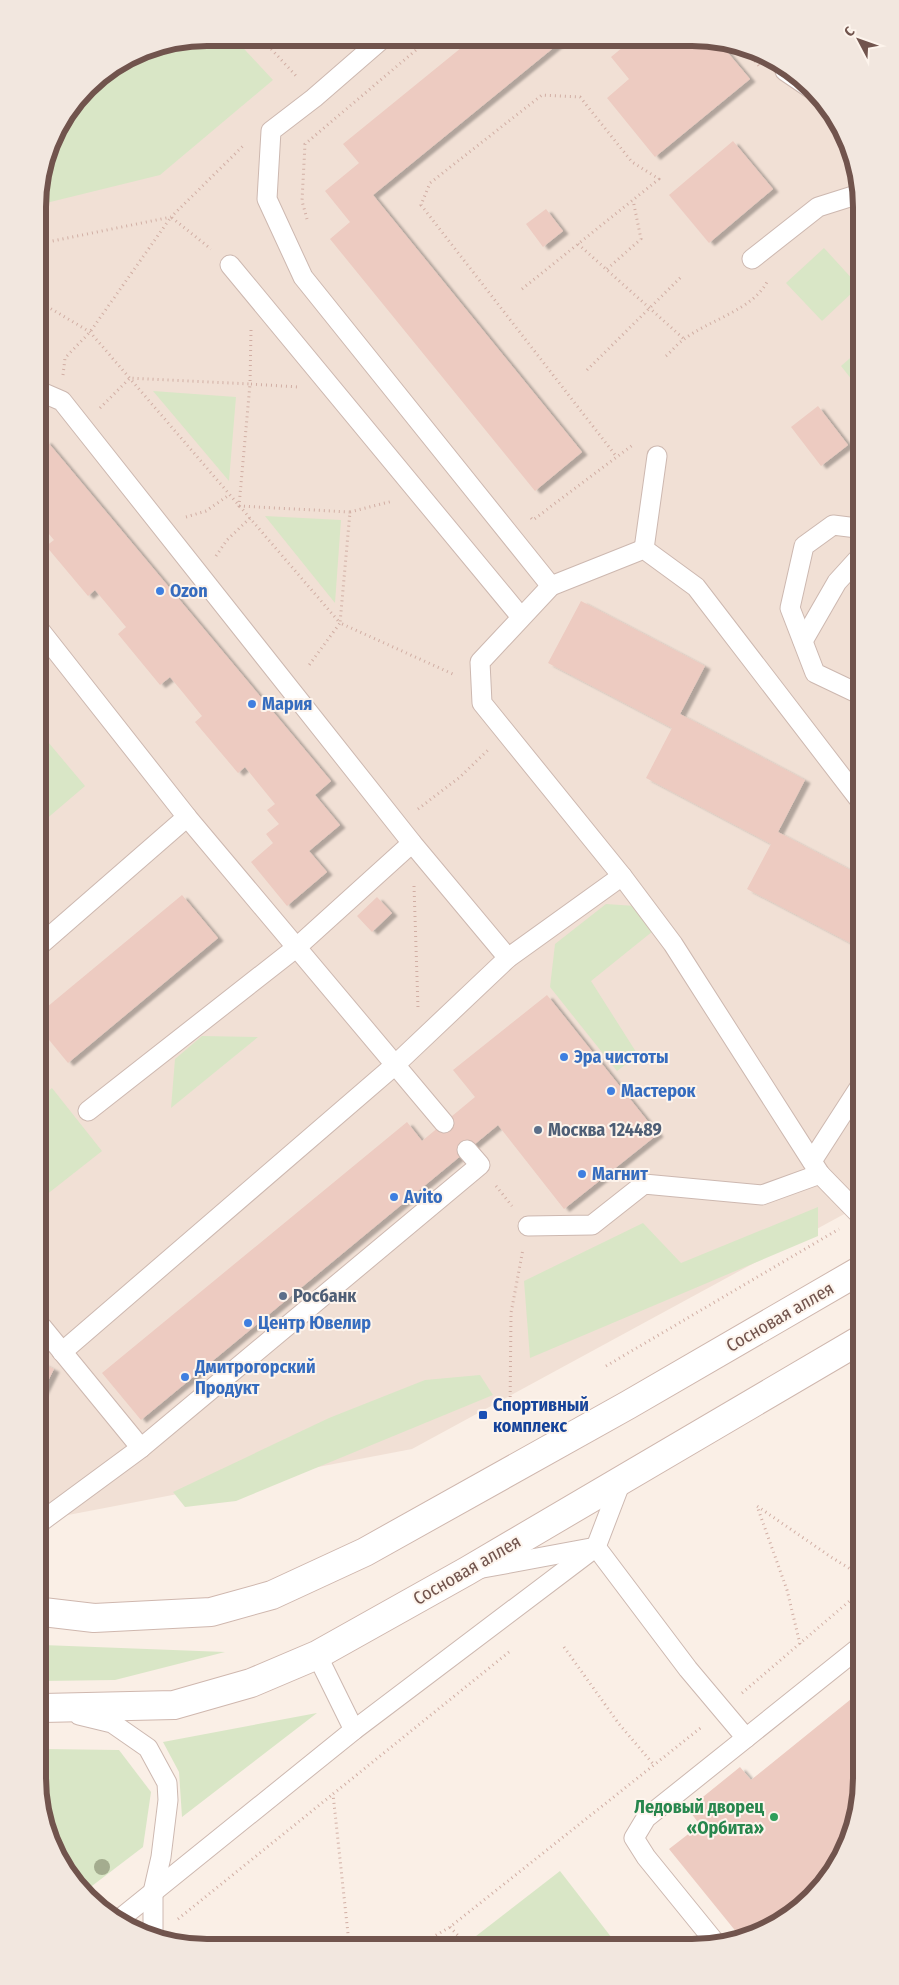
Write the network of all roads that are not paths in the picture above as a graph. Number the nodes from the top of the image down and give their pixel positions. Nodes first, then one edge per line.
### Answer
1 (373, 47) edge
2 (852, 195) edge
3 (752, 259) dead end
4 (230, 265) road end
5 (47, 395) edge
6 (657, 456) dead end
7 (853, 527) edge
8 (644, 549) junction
9 (853, 565) edge
10 (551, 586) junction
11 (522, 617) junction
12 (47, 639) edge
13 (803, 641) junction
14 (853, 691) edge
15 (853, 791) edge
16 (188, 817) junction
17 (412, 843) junction
18 (622, 876) junction
19 (47, 940) edge
20 (296, 947) junction
21 (508, 958) junction
22 (395, 1065) junction
23 (852, 1100) edge
24 (88, 1111) dead end
25 (444, 1123) dead end
26 (467, 1150) dead end
27 (816, 1168) junction
28 (852, 1207) edge
29 (528, 1226) road end
30 (852, 1275) edge
31 (46, 1332) edge
32 (852, 1345) edge
33 (62, 1352) junction
34 (142, 1448) junction
35 (622, 1479) junction
36 (46, 1518) edge
37 (596, 1547) junction
38 (467, 1571) junction
39 (46, 1612) edge
40 (852, 1653) edge
41 (317, 1655) junction
42 (48, 1708) edge
43 (354, 1730) junction
44 (746, 1738) junction
45 (153, 1892) junction
46 (125, 1916) edge
47 (153, 1929) edge
48 (711, 1937) edge

1 - 10 lane
2 - 3 lane
4 - 11 lane
5 - 17 lane
6 - 8 lane
7 - 13 lane
8 - 10 lane
8 - 15 lane
9 - 13 lane
10 - 11 lane
11 - 18 lane
12 - 16 lane
13 - 14 lane
16 - 19 lane
16 - 20 lane
17 - 20 lane
17 - 21 lane
18 - 21 lane
18 - 27 lane
20 - 22 lane
20 - 24 lane
21 - 22 lane
22 - 25 lane
22 - 33 lane
23 - 27 lane
26 - 34 lane
27 - 28 lane
27 - 29 lane
30 - 39 main road, Сосновая аллея
31 - 33 lane
32 - 35 main road, Сосновая аллея
33 - 34 lane
34 - 36 lane
35 - 37 lane
35 - 38 main road, Сосновая аллея
37 - 38 lane
37 - 43 lane
37 - 44 lane
38 - 41 main road, Сосновая аллея
40 - 44 lane
41 - 42 main road, Сосновая аллея
41 - 43 lane
42 - 45 lane
43 - 45 lane
44 - 48 lane
45 - 46 lane
45 - 47 lane

